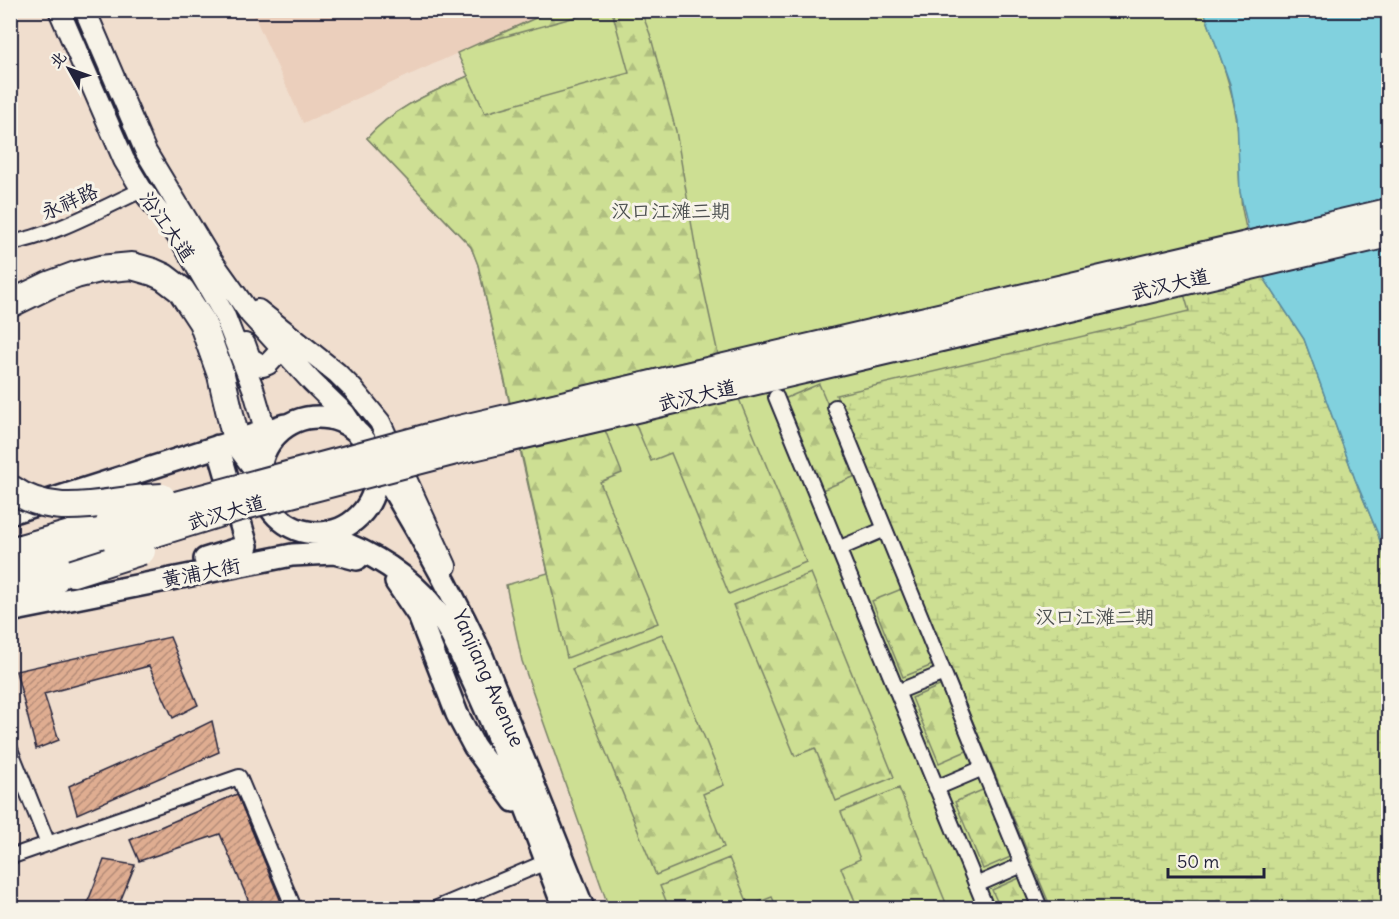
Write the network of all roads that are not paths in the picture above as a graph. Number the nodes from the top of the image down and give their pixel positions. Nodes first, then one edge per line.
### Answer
1 (59, 10) edge
2 (85, 10) edge
3 (142, 190) junction
4 (1389, 212) edge
5 (1389, 234) edge
6 (10, 243) edge
7 (232, 291) junction
8 (10, 304) edge
9 (224, 314) junction
10 (282, 350) junction
11 (776, 397) dead end
12 (835, 407) dead end
13 (357, 432) junction
14 (267, 437) junction
15 (227, 443) junction
16 (373, 458) junction
17 (260, 472) junction
18 (10, 488) edge
19 (207, 497) junction
20 (237, 508) junction
21 (10, 513) edge
22 (885, 529) junction
23 (314, 533) junction
24 (838, 549) junction
25 (10, 550) edge
26 (375, 556) junction
27 (390, 573) junction
28 (10, 574) edge
29 (141, 584) junction
30 (10, 594) edge
31 (10, 611) edge
32 (464, 616) junction
33 (944, 673) junction
34 (897, 692) junction
35 (10, 749) edge
36 (983, 768) junction
37 (936, 788) junction
38 (531, 824) junction
39 (48, 844) junction
40 (10, 856) edge
41 (546, 862) junction
42 (1022, 866) junction
43 (976, 885) junction
44 (294, 909) edge
45 (437, 909) edge
46 (564, 909) edge
47 (583, 909) edge
48 (986, 909) edge
49 (1040, 909) edge

1 - 3 main road, 沿江大道
2 - 7 main road, 沿江大道
3 - 6 street, 永祥路
3 - 9 main road, 沿江大道
4 - 19 highway, 武汉大道, bridge
5 - 20 highway, 武汉大道, bridge
7 - 10 main road
7 - 32 main road
8 - 15 highway
9 - 10 main road
9 - 14 main road, 沿江大道
10 - 13 main road
11 - 24 street
12 - 22 street
13 - 14 main road
13 - 16 main road
14 - 15 main road
14 - 17 main road
15 - 17 highway
15 - 21 main road
15 - 29 main road
16 - 23 main road
16 - 32 main road, Yanjiang Avenue
17 - 23 main road
18 - 19 highway, bridge
19 - 25 highway, 武汉大道, bridge
20 - 28 highway, 武汉大道, bridge
20 - 30 highway, bridge
22 - 24 street
22 - 33 street
23 - 26 main road, Yanjiang Avenue
24 - 34 street
26 - 27 main road
26 - 38 main road, Yanjiang Avenue
27 - 29 main road, 黄浦大街
27 - 38 main road
29 - 31 main road, 黄浦大街
32 - 47 main road, Yanjiang Avenue
33 - 34 street
33 - 36 street
34 - 37 street
35 - 39 street
36 - 37 street
36 - 42 street
37 - 43 street
38 - 41 main road, Yanjiang Avenue
39 - 40 street
39 - 44 street
41 - 45 street
41 - 46 main road, Yanjiang Avenue
42 - 43 street
42 - 49 street
43 - 48 street

